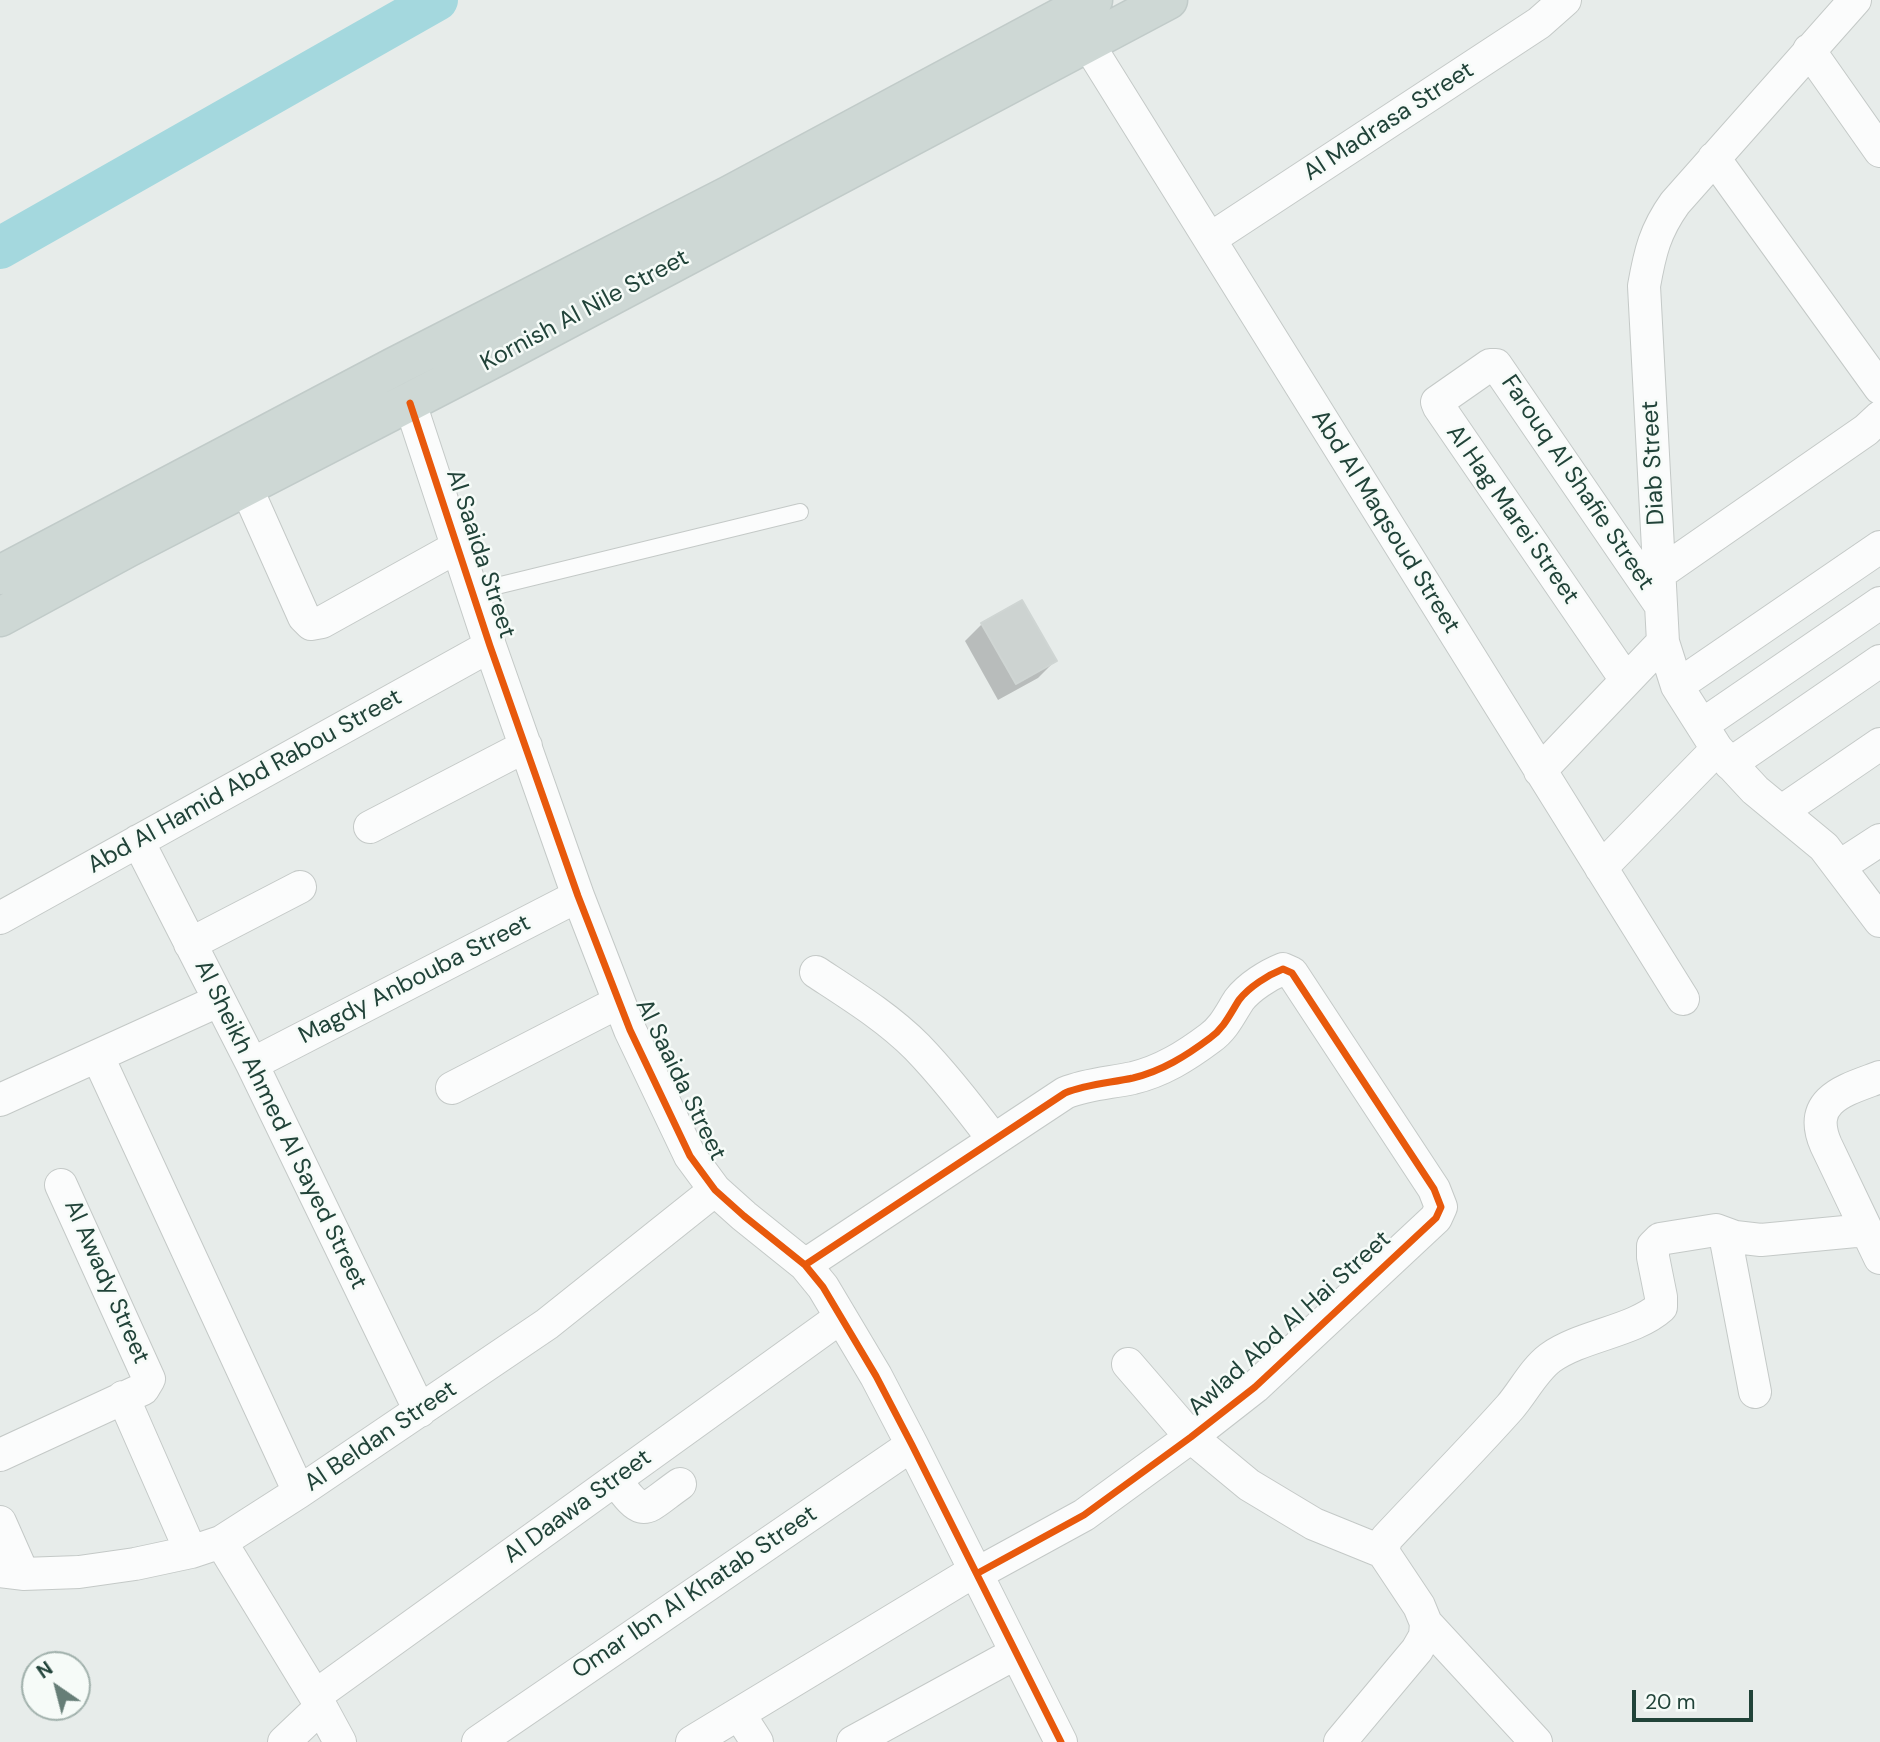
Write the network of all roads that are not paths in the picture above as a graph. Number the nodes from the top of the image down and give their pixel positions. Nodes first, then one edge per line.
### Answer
1 (1093, 0) edge
2 (1168, 0) edge
3 (1565, 0) edge
4 (1855, 0) edge
5 (1088, 44) junction
6 (1809, 50) junction
7 (1880, 151) edge
8 (1714, 158) junction
9 (1210, 239) junction
10 (482, 322) junction
11 (500, 355) junction
12 (1490, 365) joint
13 (1880, 388) edge
14 (410, 403) junction
15 (1880, 417) edge
16 (246, 487) junction
17 (800, 512) dead end
18 (457, 547) junction
19 (1880, 547) edge
20 (1660, 573) junction
21 (0, 575) edge
22 (472, 592) junction
23 (1880, 603) edge
24 (1661, 606) junction
25 (0, 618) edge
26 (1663, 642) junction
27 (490, 646) junction
28 (1880, 661) edge
29 (1626, 680) junction
30 (1678, 686) junction
31 (1880, 744) edge
32 (526, 746) junction
33 (1717, 746) junction
34 (1540, 771) junction
35 (1782, 811) junction
36 (370, 827) dead end
37 (1880, 840) edge
38 (138, 841) junction
39 (1840, 866) junction
40 (1601, 868) junction
41 (300, 887) dead end
42 (579, 896) junction
43 (0, 918) edge
44 (1880, 921) edge
45 (190, 944) junction
46 (816, 972) dead end
47 (1683, 999) dead end
48 (218, 1001) junction
49 (619, 1002) junction
50 (98, 1057) junction
51 (252, 1064) junction
52 (1880, 1077) edge
53 (452, 1088) dead end
54 (0, 1100) edge
55 (993, 1139) junction
56 (61, 1185) dead end
57 (715, 1189) junction
58 (1866, 1230) junction
59 (1725, 1235) junction
60 (1880, 1258) edge
61 (805, 1265) junction
62 (841, 1317) junction
63 (1128, 1364) dead end
64 (1755, 1392) dead end
65 (123, 1397) junction
66 (419, 1410) junction
67 (1191, 1437) junction
68 (912, 1445) junction
69 (0, 1455) edge
70 (616, 1481) junction
71 (680, 1484) dead end
72 (299, 1492) junction
73 (0, 1522) edge
74 (220, 1542) junction
75 (191, 1552) junction
76 (1383, 1552) junction
77 (977, 1571) junction
78 (11, 1573) edge
79 (1426, 1623) junction
80 (1016, 1653) junction
81 (318, 1701) junction
82 (739, 1714) junction
83 (284, 1742) edge
84 (340, 1742) edge
85 (478, 1742) edge
86 (692, 1742) edge
87 (757, 1742) edge
88 (853, 1742) edge
89 (1061, 1742) edge
90 (1340, 1742) edge
91 (1536, 1742) edge

1 - 10 main road, Kornish Al Nile Street
2 - 5 main road, Kornish Al Nile Street
3 - 9 street, Al Madrasa Street
4 - 6 street, Diab Street
5 - 9 street, Abd Al Maqsoud Street
5 - 11 main road, Kornish Al Nile Street
6 - 7 street
6 - 8 street, Diab Street
8 - 13 street
8 - 20 street, Diab Street
9 - 34 street, Abd Al Maqsoud Street
10 - 11 main road
10 - 21 main road, Kornish Al Nile Street
11 - 14 main road, Kornish Al Nile Street
12 - 24 street, Farouq Al Shafie Street
12 - 29 street, Al Hag Marei Street
14 - 16 main road, Kornish Al Nile Street
14 - 18 street, Al Saaida Street
15 - 20 street
16 - 18 street
16 - 25 main road, Kornish Al Nile Street
17 - 22 lane
18 - 22 street, Al Saaida Street
19 - 30 street
20 - 24 street, Diab Street
22 - 27 street, Al Saaida Street
23 - 33 street
24 - 26 street, Diab Street
26 - 29 street
26 - 30 street, Diab Street
27 - 32 street, Al Saaida Street
27 - 38 street, Abd Al Hamid Abd Rabou Street
28 - 33 street
29 - 34 street
30 - 33 street, Diab Street
31 - 35 street
32 - 36 street
32 - 42 street, Al Saaida Street
33 - 35 street, Diab Street
33 - 40 street
34 - 40 street, Abd Al Maqsoud Street
35 - 39 street, Diab Street
37 - 39 street
38 - 43 street, Abd Al Hamid Abd Rabou Street
38 - 45 street, Al Sheikh Ahmed Al Sayed Street
39 - 44 street, Diab Street
40 - 47 street, Abd Al Maqsoud Street
41 - 45 street
42 - 49 street, Al Saaida Street
42 - 51 street, Magdy Anbouba Street
45 - 48 street, Al Sheikh Ahmed Al Sayed Street
46 - 55 street
48 - 50 street
48 - 51 street, Al Sheikh Ahmed Al Sayed Street
49 - 53 street
49 - 57 street, Al Saaida Street
50 - 54 street
50 - 72 street
51 - 66 street, Al Sheikh Ahmed Al Sayed Street
52 - 58 street
55 - 61 street
55 - 67 street, Awlad Abd Al Hai Street
56 - 65 street, Al Awady Street
57 - 61 street, Al Saaida Street
57 - 66 street, Al Beldan Street
58 - 59 street
58 - 60 street
59 - 64 street
59 - 76 street
61 - 62 street, Al Saaida Street
62 - 68 street, Al Saaida Street
62 - 70 street, Al Daawa Street
63 - 67 street
65 - 69 street, Al Awady Street
65 - 75 street
66 - 72 street, Al Beldan Street
67 - 76 street
67 - 77 street, Awlad Abd Al Hai Street
68 - 77 street, Al Saaida Street
68 - 85 street, Omar Ibn Al Khatab Street
70 - 71 street
70 - 81 street, Al Daawa Street
72 - 74 street, Al Beldan Street
73 - 78 street
74 - 75 street, Al Beldan Street
74 - 81 street
75 - 78 street, Al Beldan Street
76 - 79 street
77 - 80 street, Al Saaida Street
77 - 82 street, Awlad Abd Al Hai Street
79 - 90 street
79 - 91 street
80 - 88 street
80 - 89 street, Al Saaida Street
81 - 83 street, Al Daawa Street
81 - 84 street
82 - 86 street, Awlad Abd Al Hai Street
82 - 87 street

